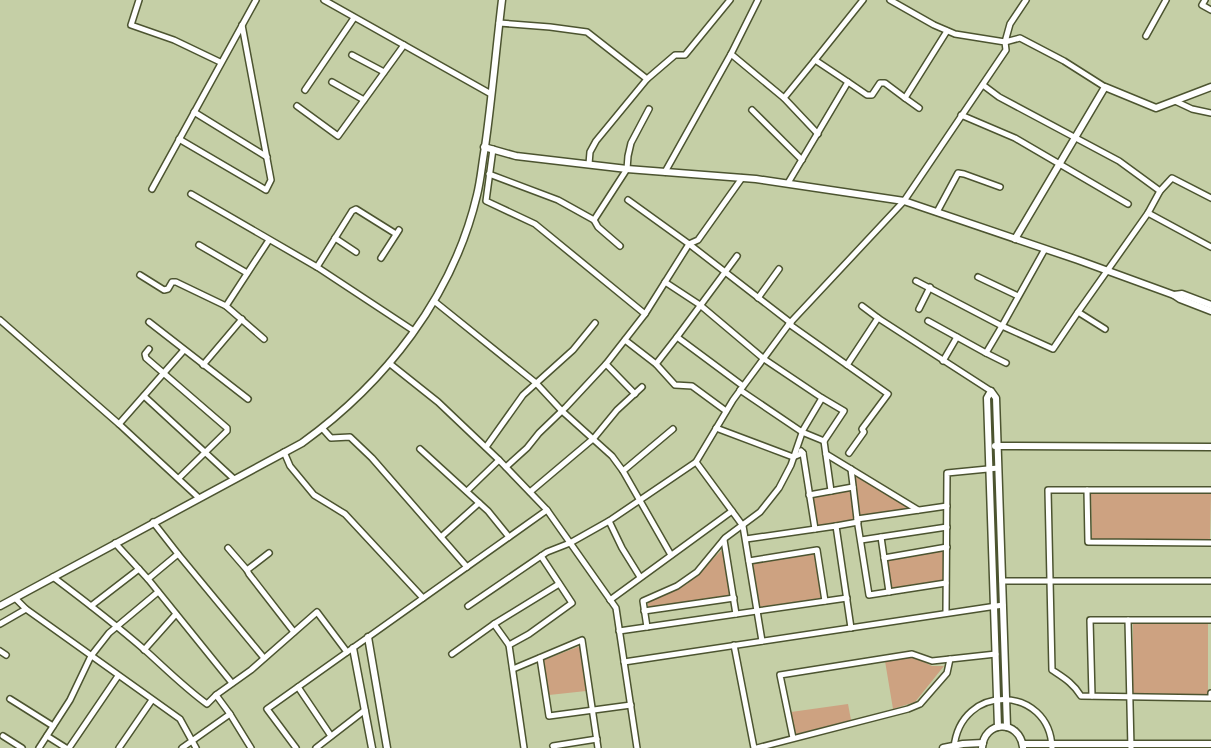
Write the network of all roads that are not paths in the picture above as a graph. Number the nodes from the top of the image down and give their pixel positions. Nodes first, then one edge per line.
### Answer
1 (139, 0) edge
2 (255, 0) edge
3 (324, 0) edge
4 (502, 0) edge
5 (730, 0) edge
6 (758, 0) edge
7 (863, 0) edge
8 (890, 0) edge
9 (1026, 0) edge
10 (1166, 0) edge
11 (1205, 0) edge
12 (1211, 10) edge
13 (354, 18) junction
14 (499, 23) junction
15 (242, 25) junction
16 (947, 31) junction
17 (1146, 36) dead end
18 (1005, 42) junction
19 (404, 45) junction
20 (352, 54) dead end
21 (731, 54) junction
22 (815, 60) junction
23 (220, 62) junction
24 (384, 72) junction
25 (648, 79) junction
26 (332, 82) dead end
27 (848, 82) junction
28 (983, 85) junction
29 (1105, 87) junction
30 (1211, 87) edge
31 (305, 90) dead end
32 (491, 94) junction
33 (784, 98) junction
34 (905, 98) junction
35 (364, 100) junction
36 (1175, 101) junction
37 (297, 106) dead end
38 (919, 108) dead end
39 (649, 109) dead end
40 (752, 110) dead end
41 (194, 112) junction
42 (1211, 112) edge
43 (961, 115) junction
44 (818, 134) junction
45 (1075, 138) junction
46 (179, 139) junction
47 (484, 147) junction
48 (493, 149) junction
49 (267, 157) junction
50 (802, 160) junction
51 (589, 164) junction
52 (1060, 164) junction
53 (627, 169) junction
54 (665, 172) junction
55 (489, 174) junction
56 (742, 178) junction
57 (788, 184) junction
58 (1000, 187) dead end
59 (152, 189) dead end
60 (1160, 191) junction
61 (191, 194) dead end
62 (1211, 198) edge
63 (628, 200) dead end
64 (904, 201) junction
65 (1128, 204) dead end
66 (937, 212) junction
67 (1148, 214) junction
68 (594, 220) junction
69 (335, 238) junction
70 (1015, 239) junction
71 (269, 240) junction
72 (689, 244) junction
73 (199, 245) dead end
74 (620, 246) dead end
75 (1211, 247) edge
76 (1045, 249) junction
77 (356, 252) dead end
78 (736, 256) dead end
79 (380, 258) dead end
80 (317, 266) junction
81 (779, 269) dead end
82 (724, 271) junction
83 (1108, 271) junction
84 (247, 273) junction
85 (140, 275) dead end
86 (978, 277) dead end
87 (916, 280) dead end
88 (665, 282) junction
89 (930, 287) junction
90 (1174, 295) junction
91 (1018, 296) junction
92 (758, 298) junction
93 (434, 302) junction
94 (700, 305) junction
95 (1211, 305) edge
96 (226, 306) junction
97 (862, 306) dead end
98 (919, 309) dead end
99 (1211, 311) edge
100 (1078, 312) junction
101 (645, 314) junction
102 (878, 318) junction
103 (242, 319) junction
104 (0, 320) edge
105 (928, 321) dead end
106 (149, 322) dead end
107 (595, 323) dead end
108 (790, 323) junction
109 (1002, 326) junction
110 (1105, 329) dead end
111 (414, 331) junction
112 (677, 337) junction
113 (956, 337) junction
114 (264, 339) dead end
115 (625, 340) junction
116 (149, 349) dead end
117 (184, 350) junction
118 (986, 353) junction
119 (764, 359) junction
120 (943, 361) junction
121 (389, 363) junction
122 (1006, 363) dead end
123 (606, 364) junction
124 (656, 364) junction
125 (204, 365) junction
126 (846, 365) junction
127 (163, 374) junction
128 (536, 383) junction
129 (642, 387) dead end
130 (742, 388) junction
131 (991, 391) junction
132 (635, 394) junction
133 (144, 396) junction
134 (822, 398) junction
135 (248, 399) dead end
136 (562, 411) junction
137 (726, 411) junction
138 (119, 424) junction
139 (322, 428) junction
140 (716, 428) junction
141 (673, 429) dead end
142 (802, 432) junction
143 (594, 438) junction
144 (824, 441) junction
145 (989, 446) junction
146 (997, 446) junction
147 (486, 447) junction
148 (1211, 447) edge
149 (796, 448) junction
150 (420, 449) dead end
151 (284, 452) junction
152 (205, 453) junction
153 (803, 453) junction
154 (849, 453) dead end
155 (826, 454) junction
156 (794, 457) junction
157 (499, 460) junction
158 (696, 462) junction
159 (506, 466) junction
160 (990, 468) junction
161 (998, 468) junction
162 (851, 469) junction
163 (623, 471) junction
164 (179, 478) junction
165 (234, 479) junction
166 (853, 488) junction
167 (1086, 490) junction
168 (1211, 490) edge
169 (467, 491) junction
170 (831, 491) junction
171 (530, 492) junction
172 (809, 495) junction
173 (199, 498) junction
174 (640, 500) junction
175 (479, 503) junction
176 (947, 506) junction
177 (547, 510) junction
178 (918, 510) junction
179 (732, 511) junction
180 (858, 520) junction
181 (609, 521) junction
182 (153, 522) junction
183 (744, 526) junction
184 (836, 526) junction
185 (947, 527) junction
186 (815, 529) junction
187 (442, 537) junction
188 (509, 537) junction
189 (880, 537) junction
190 (746, 539) junction
191 (724, 540) junction
192 (861, 540) junction
193 (115, 543) junction
194 (570, 543) junction
195 (1211, 543) edge
196 (947, 547) junction
197 (228, 548) dead end
198 (269, 553) dead end
199 (178, 554) junction
200 (541, 556) junction
201 (671, 556) junction
202 (884, 558) junction
203 (749, 560) junction
204 (467, 567) junction
205 (139, 569) junction
206 (247, 570) junction
207 (53, 577) junction
208 (640, 578) junction
209 (148, 579) junction
210 (1002, 581) junction
211 (1050, 581) junction
212 (1211, 581) edge
213 (946, 583) junction
214 (559, 584) junction
215 (158, 592) junction
216 (889, 592) junction
217 (15, 598) junction
218 (423, 598) junction
219 (734, 598) junction
220 (847, 598) junction
221 (610, 600) junction
222 (825, 601) junction
223 (1003, 605) junction
224 (0, 606) edge
225 (91, 606) junction
226 (468, 606) dead end
227 (994, 606) junction
228 (26, 609) junction
229 (644, 611) junction
230 (758, 611) junction
231 (946, 613) junction
232 (176, 614) junction
233 (736, 614) junction
234 (1128, 620) junction
235 (1211, 620) edge
236 (0, 624) edge
237 (494, 624) junction
238 (117, 627) junction
239 (647, 627) junction
240 (851, 628) junction
241 (619, 631) junction
242 (294, 632) junction
243 (368, 637) junction
244 (762, 641) junction
245 (509, 645) junction
246 (734, 645) junction
247 (144, 650) junction
248 (350, 650) junction
249 (0, 651) edge
250 (452, 654) dead end
251 (996, 654) junction
252 (6, 655) dead end
253 (91, 656) junction
254 (264, 658) junction
255 (540, 658) junction
256 (950, 659) junction
257 (624, 662) junction
258 (513, 669) junction
259 (118, 676) junction
260 (232, 683) junction
261 (298, 686) junction
262 (1211, 693) edge
263 (216, 695) junction
264 (1092, 696) junction
265 (1130, 697) junction
266 (10, 699) dead end
267 (997, 699) junction
268 (1006, 699) junction
269 (152, 700) junction
270 (631, 705) junction
271 (365, 710) junction
272 (593, 710) junction
273 (230, 714) junction
274 (52, 726) junction
275 (998, 727) junction
276 (1006, 727) junction
277 (3, 736) dead end
278 (47, 736) junction
279 (331, 736) junction
280 (793, 738) junction
281 (597, 739) junction
282 (191, 741) junction
283 (1211, 744) edge
284 (982, 745) edge
285 (1023, 746) edge
286 (1052, 746) edge
287 (1131, 746) edge
288 (1193, 746) edge
289 (954, 747) edge
290 (22, 748) edge
291 (39, 748) edge
292 (68, 748) edge
293 (119, 748) edge
294 (182, 748) edge
295 (196, 748) edge
296 (251, 748) edge
297 (296, 748) edge
298 (316, 748) edge
299 (372, 748) edge
300 (387, 748) edge
301 (524, 748) edge
302 (554, 748) edge
303 (598, 748) edge
304 (637, 748) edge
305 (756, 748) edge
306 (943, 748) edge

1 - 23 street
2 - 15 street
3 - 13 street
4 - 14 street
5 - 25 street
6 - 21 street
7 - 22 street
8 - 16 street
9 - 18 street
10 - 17 street
11 - 12 street
13 - 19 street
13 - 31 street
14 - 25 street
14 - 32 street
15 - 23 street
15 - 49 street
16 - 18 street
16 - 34 street
18 - 28 street
18 - 29 street
19 - 24 street
19 - 32 street
20 - 24 street
21 - 33 street
21 - 54 street
22 - 27 street
22 - 33 street
23 - 41 street
24 - 35 street
25 - 51 street
26 - 35 street
27 - 34 street
27 - 44 street
28 - 43 street
28 - 45 street
29 - 36 street
29 - 45 street
30 - 36 street
32 - 47 street
33 - 44 street
34 - 38 street
35 - 37 street
36 - 42 street
39 - 53 street
40 - 50 street
41 - 46 street
41 - 49 street
43 - 52 street
43 - 64 street
44 - 50 street
45 - 52 street
45 - 60 street
46 - 49 street
46 - 59 street
47 - 48 street
47 - 93 street
48 - 51 street
48 - 55 street
50 - 57 street
51 - 53 street
52 - 65 street
52 - 70 street
53 - 54 street
53 - 68 street
54 - 56 street
55 - 68 street
55 - 101 street
56 - 57 street
56 - 72 street
57 - 64 street
58 - 66 street
60 - 62 street
60 - 67 street
61 - 71 street
63 - 72 street
64 - 66 street
64 - 108 street
66 - 70 street
67 - 75 street
67 - 83 street
68 - 74 street
69 - 77 street
69 - 79 street
69 - 80 street
70 - 76 street
71 - 80 street
71 - 84 street
72 - 82 street
72 - 88 street
73 - 84 street
76 - 83 street
76 - 91 street
78 - 82 street
80 - 111 street
81 - 92 street
82 - 92 street
82 - 94 street
83 - 90 street
83 - 100 street
84 - 96 street
85 - 96 street
86 - 91 street
87 - 89 street
88 - 94 street
88 - 101 street
89 - 98 street
89 - 109 street
90 - 95 street
90 - 99 street
91 - 109 street
92 - 108 street
93 - 111 street
93 - 128 street
94 - 112 street
94 - 119 street
96 - 103 street
97 - 102 street
100 - 109 street
100 - 110 street
101 - 115 street
102 - 120 street
102 - 126 street
103 - 114 street
103 - 125 street
104 - 138 street
105 - 113 street
106 - 117 street
107 - 128 street
108 - 119 street
108 - 126 street
109 - 118 street
111 - 121 street
112 - 124 street
112 - 130 street
113 - 118 street
113 - 120 street
115 - 123 street
115 - 124 street
116 - 127 street
117 - 125 street
117 - 127 street
118 - 122 street
119 - 130 street
119 - 134 street
120 - 131 street
121 - 139 street
121 - 147 street
123 - 132 street
123 - 136 street
124 - 137 street
125 - 135 street
126 - 154 street
127 - 133 street
127 - 152 street
128 - 136 street
128 - 147 street
129 - 132 street
130 - 137 street
130 - 142 street
131 - 145 street
131 - 146 street
132 - 143 street
133 - 138 street
133 - 152 street
134 - 142 street
134 - 144 street
136 - 143 street
136 - 159 street
137 - 140 street
138 - 164 street
139 - 151 street
139 - 187 street
140 - 156 street
140 - 158 street
141 - 163 street
142 - 144 street
142 - 149 street
143 - 163 street
143 - 171 street
144 - 155 street
145 - 146 street
145 - 160 street
146 - 148 street
146 - 161 street
147 - 157 street
149 - 153 street
149 - 156 street
150 - 169 street
151 - 165 street
151 - 218 street
152 - 164 street
152 - 165 street
153 - 156 street
153 - 172 street
155 - 162 street
155 - 170 street
156 - 183 street
157 - 159 street
157 - 169 street
158 - 174 street
158 - 179 street
159 - 171 street
160 - 161 street
160 - 176 street
160 - 227 street
161 - 210 street
162 - 166 street
162 - 178 street
163 - 174 street
164 - 173 street
165 - 173 street
166 - 170 street
166 - 180 street
167 - 168 street
167 - 195 street
167 - 211 street
169 - 175 street
170 - 172 street
171 - 177 street
172 - 186 street
173 - 182 street
174 - 181 street
174 - 201 street
175 - 187 street
175 - 188 street
176 - 178 street
176 - 185 street
177 - 188 street
177 - 194 street
178 - 180 street
179 - 183 street
179 - 201 street
180 - 184 street
180 - 192 street
181 - 194 street
181 - 208 street
182 - 193 street
182 - 199 street
183 - 190 street
183 - 191 street
184 - 186 street
184 - 220 street
185 - 189 street
185 - 196 street
186 - 190 street
187 - 204 street
188 - 204 street
189 - 192 street
189 - 202 street
190 - 203 street
191 - 219 street
191 - 229 street
192 - 216 street
193 - 205 street
193 - 207 street
194 - 200 street
194 - 221 street
196 - 202 street
196 - 213 street
197 - 206 street
198 - 206 street
199 - 209 street
199 - 254 street
200 - 214 street
200 - 226 street
201 - 208 street
202 - 216 street
203 - 222 street
203 - 230 street
204 - 218 street
205 - 209 street
205 - 225 street
206 - 242 street
207 - 217 street
207 - 225 street
208 - 221 street
209 - 215 street
210 - 211 street
210 - 223 street
211 - 212 street
211 - 264 street
213 - 216 street
213 - 231 street
214 - 237 street
214 - 245 street
215 - 232 street
215 - 238 street
217 - 224 street
217 - 228 street
218 - 243 street
219 - 229 street
219 - 233 street
220 - 222 street
220 - 240 street
221 - 241 street
222 - 230 street
223 - 227 street
223 - 268 street
225 - 238 street
227 - 231 street
227 - 251 street
228 - 236 street
228 - 253 street
229 - 239 street
230 - 233 street
230 - 244 street
231 - 240 street
232 - 247 street
232 - 260 street
233 - 239 street
234 - 235 street
234 - 264 street
234 - 265 street
237 - 245 street
237 - 250 street
238 - 247 street
238 - 253 street
239 - 241 street
240 - 244 street
241 - 257 street
242 - 248 street
242 - 254 street
243 - 248 street
243 - 300 street
244 - 246 street
245 - 258 street
246 - 257 street
246 - 305 street
247 - 263 street
248 - 261 street
248 - 271 street
249 - 252 street
251 - 256 street
251 - 267 street
253 - 259 street
253 - 274 street
254 - 260 street
255 - 258 street
255 - 272 street
255 - 272 street
256 - 280 street
256 - 280 street
257 - 270 street
258 - 301 street
259 - 269 street
259 - 292 street
260 - 263 street
261 - 279 street
261 - 297 street
262 - 265 street
263 - 273 street
264 - 265 street
265 - 287 street
266 - 274 street
267 - 268 street
267 - 275 street
267 - 289 street
268 - 276 street
268 - 286 street
269 - 282 street
269 - 293 street
270 - 272 street
270 - 304 street
271 - 279 street
271 - 299 street
272 - 281 street
273 - 282 street
273 - 296 street
274 - 278 street
275 - 276 street
275 - 284 street
276 - 285 street
277 - 290 street
278 - 291 street
278 - 292 street
279 - 298 street
280 - 305 street
281 - 302 street
281 - 303 street
282 - 294 street
282 - 295 street
283 - 288 street
284 - 289 street
285 - 286 street
286 - 287 street
287 - 288 street
289 - 306 street

